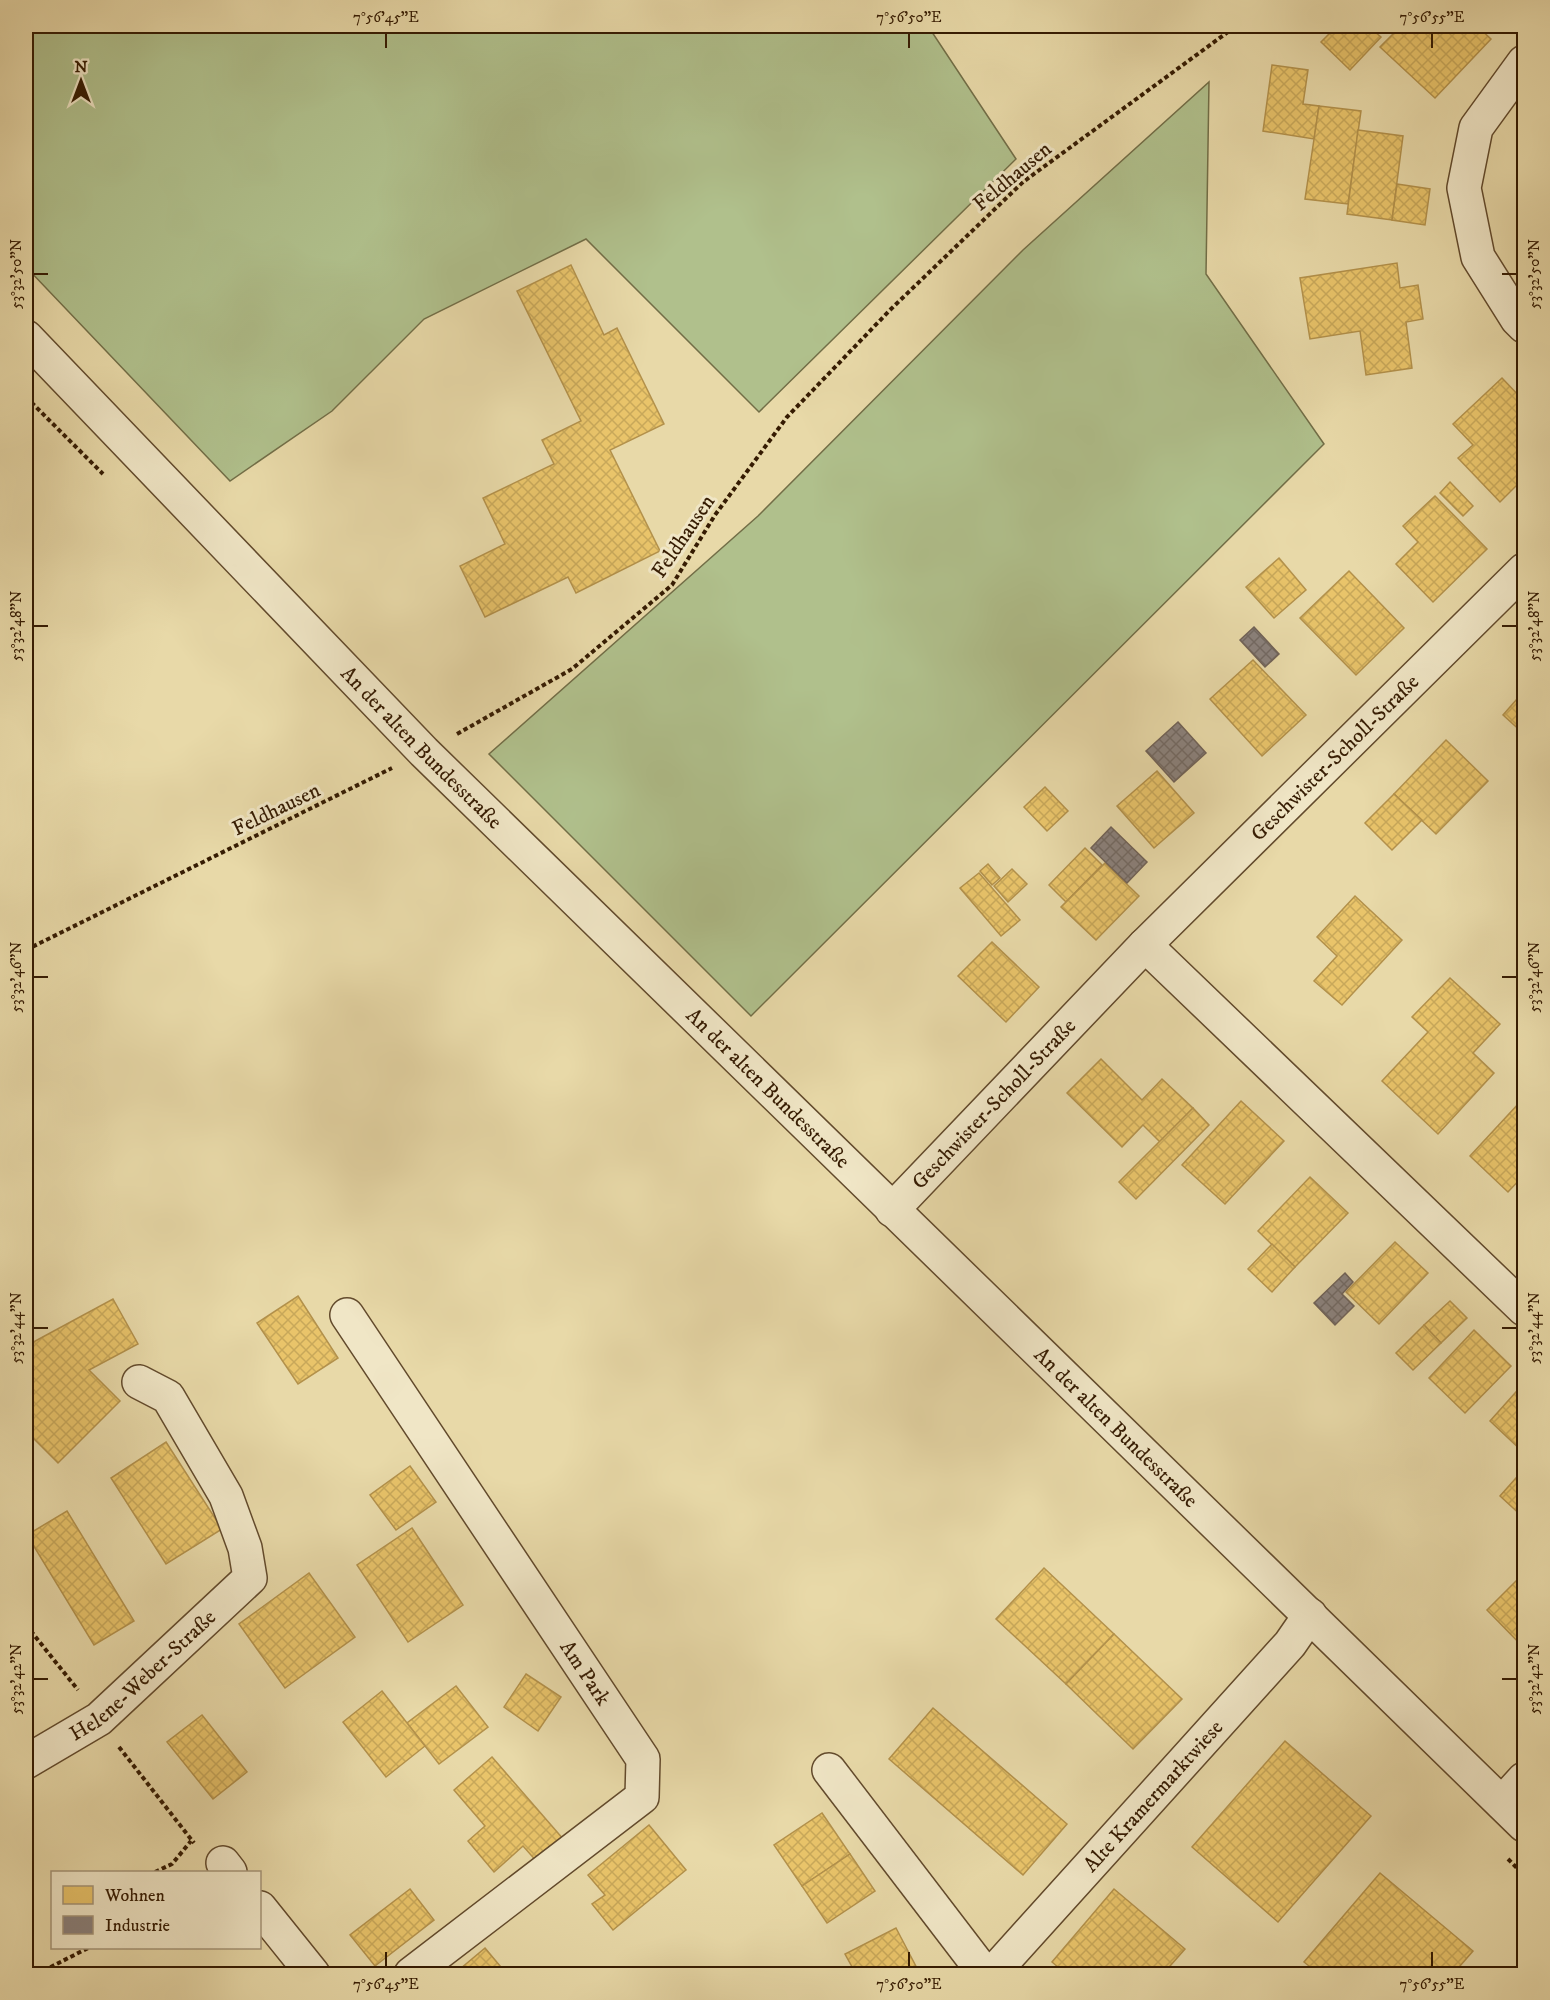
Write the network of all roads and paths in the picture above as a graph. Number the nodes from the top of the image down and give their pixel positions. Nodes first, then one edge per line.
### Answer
1 (1236, 26) edge
2 (1524, 62) edge
3 (1524, 326) edge
4 (26, 337) edge
5 (1524, 570) edge
6 (423, 752) junction
7 (1145, 945) junction
8 (26, 950) edge
9 (892, 1210) junction
10 (1524, 1310) edge
11 (347, 1314) dead end
12 (139, 1382) dead end
13 (1310, 1615) junction
14 (26, 1762) edge
15 (829, 1770) dead end
16 (1517, 1802) edge
17 (191, 1840) dead end
18 (157, 1871) edge
19 (261, 1909) edge
20 (84, 1949) edge
21 (37, 1974) edge
22 (313, 1974) edge
23 (411, 1974) edge
24 (985, 1974) edge
25 (992, 1974) edge

1 - 6 path, Feldhausen
2 - 3 street
4 - 6 street, An der alten Bundesstraße
5 - 7 street, Geschwister-Scholl-Straße
6 - 8 path, Feldhausen
6 - 9 street, An der alten Bundesstraße
7 - 9 street, Geschwister-Scholl-Straße
7 - 10 street
9 - 13 street, An der alten Bundesstraße
11 - 23 street, Am Park
12 - 14 street, Helene-Weber-Straße
13 - 16 street, An der alten Bundesstraße
13 - 25 street, Alte Kramermarktwiese
15 - 24 street
17 - 18 path
19 - 22 street
20 - 21 path

